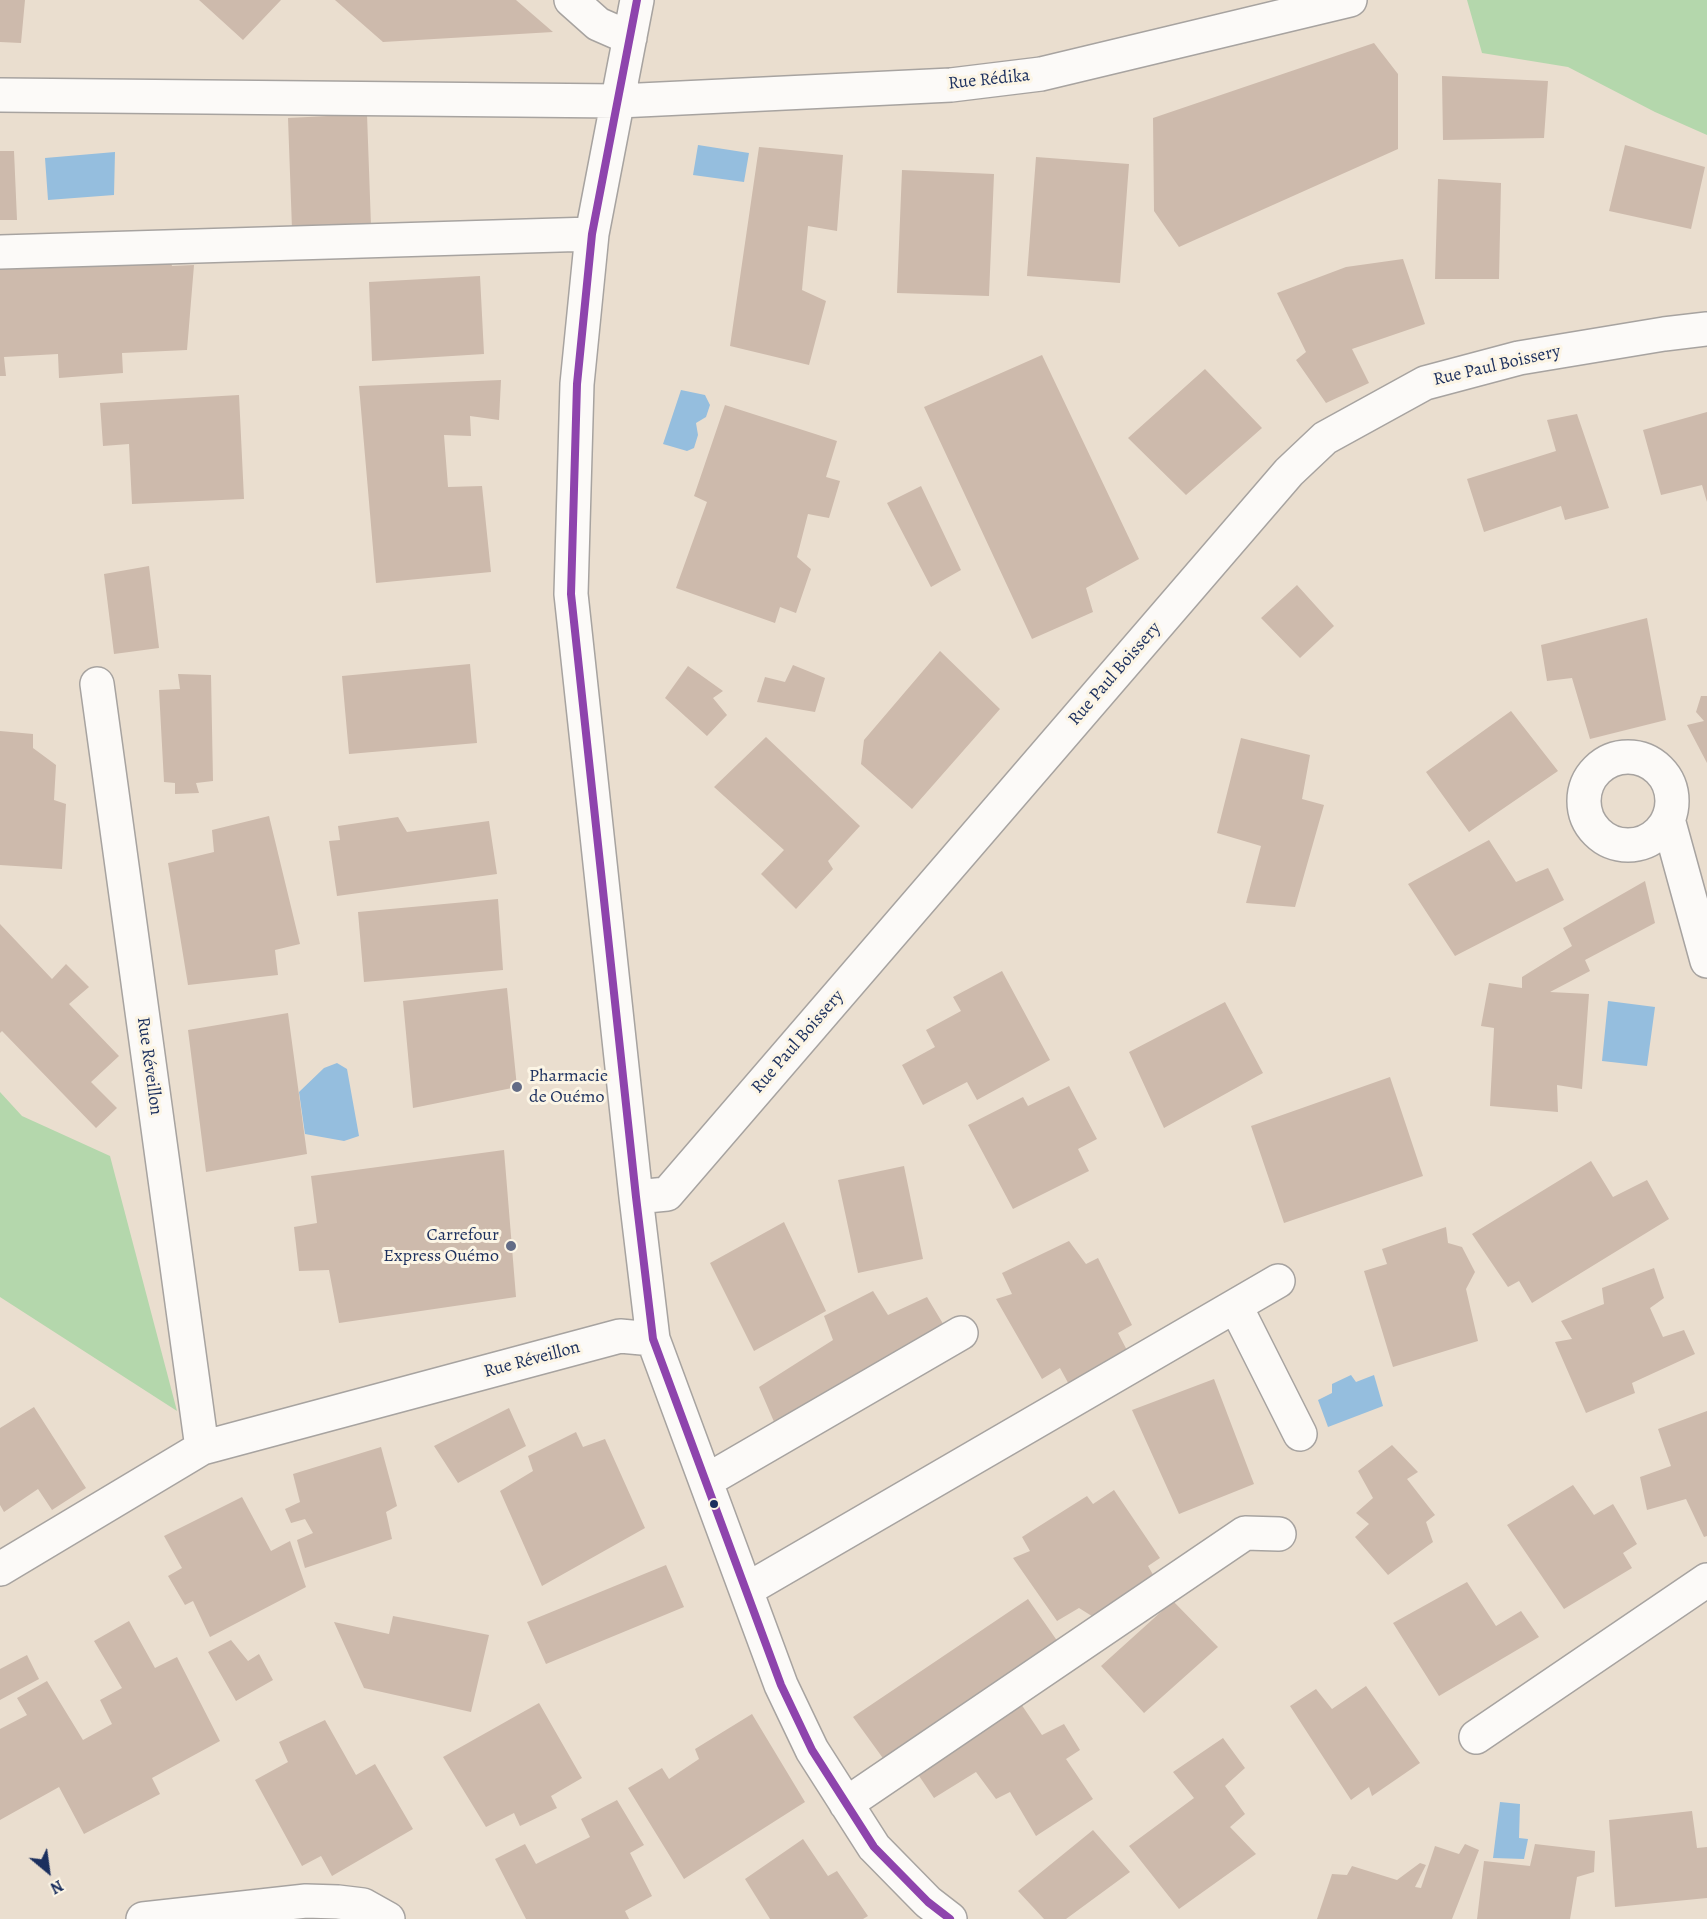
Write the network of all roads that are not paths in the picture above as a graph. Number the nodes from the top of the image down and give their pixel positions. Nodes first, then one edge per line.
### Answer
1 (570, 0) edge
2 (637, 0) edge
3 (1350, 0) edge
4 (630, 38) junction
5 (0, 95) edge
6 (619, 101) junction
7 (592, 234) junction
8 (0, 252) edge
9 (1707, 329) edge
10 (97, 684) dead end
11 (1668, 819) dead end
12 (1707, 961) edge
13 (636, 1197) junction
14 (1278, 1281) dead end
15 (1236, 1307) junction
16 (961, 1333) dead end
17 (653, 1339) junction
18 (1300, 1434) dead end
19 (202, 1448) junction
20 (706, 1481) junction
21 (1280, 1534) dead end
22 (0, 1569) edge
23 (1707, 1580) edge
24 (746, 1590) junction
25 (1476, 1737) dead end
26 (846, 1804) junction
27 (143, 1919) edge
28 (388, 1919) edge
29 (950, 1919) edge

1 - 4 street
2 - 4 street
3 - 6 street, Rue Rédika
4 - 6 street
5 - 6 street, Rue Rédika
6 - 7 street
7 - 8 street
7 - 13 street
9 - 13 street, Rue Paul Boissery
10 - 19 street, Rue Réveillon
11 - 12 street
13 - 17 street
14 - 15 street
15 - 18 street
15 - 24 street
16 - 20 street
17 - 19 street, Rue Réveillon
17 - 20 street
19 - 22 street, Rue Réveillon
20 - 24 street
21 - 26 street
23 - 25 street
24 - 26 street
26 - 29 street
27 - 28 street

